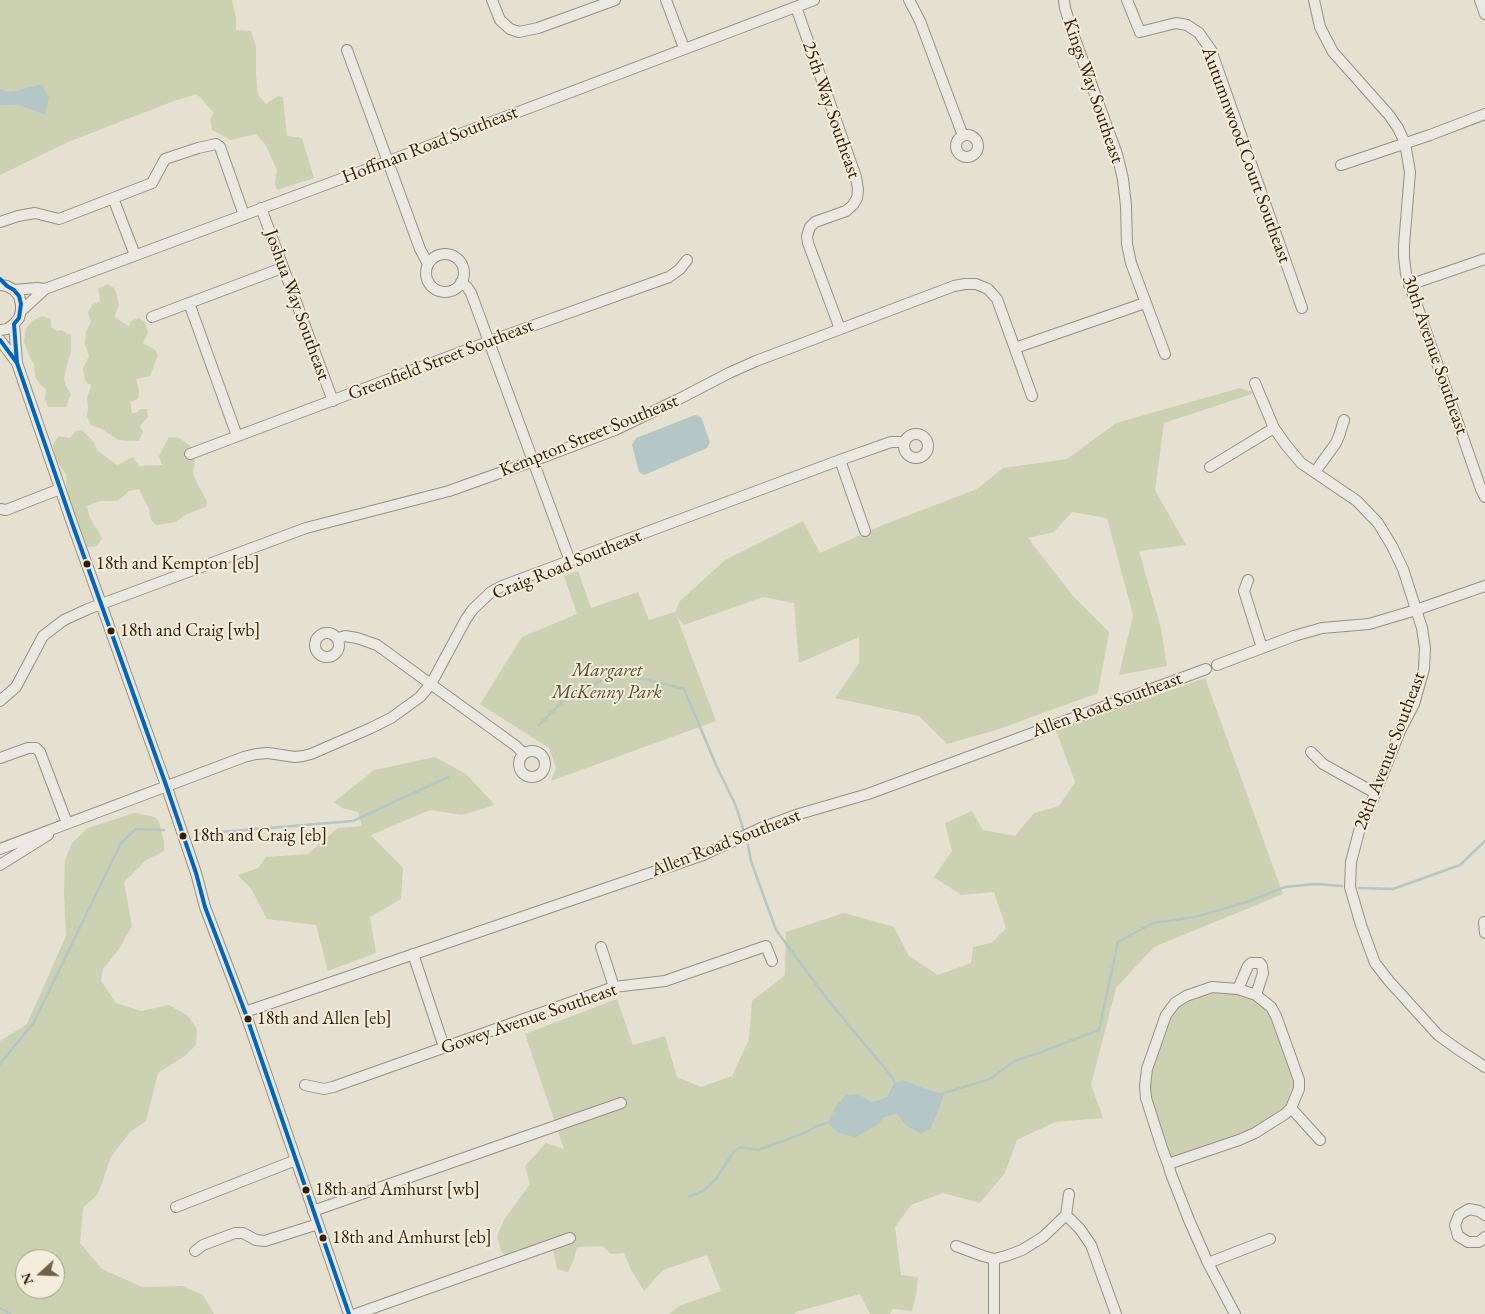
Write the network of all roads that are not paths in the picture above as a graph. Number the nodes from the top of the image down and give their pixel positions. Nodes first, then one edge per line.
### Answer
1 (492, 0) edge
2 (615, 0) edge
3 (666, 0) edge
4 (814, 0) edge
5 (909, 0) edge
6 (1064, 0) edge
7 (1127, 0) edge
8 (1314, 0) edge
9 (1480, 0) edge
10 (796, 7) junction
11 (1485, 14) edge
12 (684, 48) junction
13 (347, 50) dead end
14 (1485, 114) edge
15 (963, 136) dead end
16 (1405, 143) junction
17 (387, 162) junction
18 (1341, 165) dead end
19 (113, 198) junction
20 (261, 208) junction
21 (244, 215) junction
22 (0, 222) edge
23 (135, 255) junction
24 (1485, 259) edge
25 (687, 260) dead end
26 (428, 264) junction
27 (282, 268) junction
28 (461, 282) junction
29 (5, 285) edge
30 (1409, 285) junction
31 (45, 289) junction
32 (1145, 303) junction
33 (189, 304) junction
34 (1302, 308) dead end
35 (21, 311) junction
36 (152, 317) dead end
37 (14, 324) junction
38 (840, 329) junction
39 (0, 330) edge
40 (0, 340) edge
41 (489, 342) junction
42 (1015, 348) junction
43 (1165, 354) dead end
44 (17, 363) junction
45 (1255, 383) dead end
46 (1032, 396) dead end
47 (332, 401) junction
48 (1344, 420) dead end
49 (1274, 428) junction
50 (237, 436) junction
51 (904, 442) dead end
52 (190, 454) dead end
53 (840, 460) junction
54 (533, 462) junction
55 (1210, 468) dead end
56 (1315, 472) junction
57 (60, 489) junction
58 (1485, 497) edge
59 (2, 512) edge
60 (865, 531) dead end
61 (570, 561) junction
62 (1248, 580) dead end
63 (1485, 586) edge
64 (101, 605) junction
65 (1416, 610) junction
66 (338, 638) dead end
67 (1262, 648) junction
68 (1217, 665) dead end
69 (1206, 669) dead end
70 (432, 684) junction
71 (0, 701) edge
72 (1311, 752) dead end
73 (524, 754) dead end
74 (0, 758) edge
75 (166, 786) junction
76 (1375, 793) junction
77 (67, 823) junction
78 (56, 828) junction
79 (0, 849) edge
80 (0, 865) edge
81 (1484, 922) dead end
82 (1485, 934) edge
83 (601, 947) dead end
84 (413, 954) junction
85 (772, 961) dead end
86 (614, 987) junction
87 (1238, 989) junction
88 (1256, 995) junction
89 (245, 1012) junction
90 (444, 1047) junction
91 (1485, 1067) edge
92 (305, 1085) dead end
93 (621, 1102) dead end
94 (1292, 1108) junction
95 (1320, 1140) dead end
96 (296, 1160) junction
97 (1168, 1164) junction
98 (1069, 1194) dead end
99 (176, 1207) dead end
100 (313, 1210) junction
101 (1066, 1215) junction
102 (1485, 1215) edge
103 (318, 1224) junction
104 (1485, 1237) edge
105 (570, 1238) dead end
106 (1270, 1239) dead end
107 (956, 1246) dead end
108 (195, 1251) dead end
109 (994, 1259) junction
110 (1208, 1262) junction
111 (349, 1314) edge
112 (356, 1314) edge
113 (994, 1314) edge
114 (1116, 1314) edge
115 (1235, 1314) edge

1 - 2 street
3 - 12 street
4 - 10 street, Hoffman Road Southeast
5 - 15 street
6 - 32 street, Kings Way Southeast
7 - 34 street, Autumnwood Court Southeast
8 - 16 street, 30th Avenue Southeast
9 - 11 street
10 - 12 street, Hoffman Road Southeast
10 - 38 street, 25th Way Southeast
12 - 17 street, Hoffman Road Southeast
13 - 17 street
14 - 16 street
16 - 18 street
16 - 30 street, 30th Avenue Southeast
17 - 20 street, Hoffman Road Southeast
17 - 26 street
19 - 21 street
19 - 22 street
19 - 23 street
20 - 21 street, Hoffman Road Southeast
20 - 27 street, Joshua Way Southeast
21 - 23 street, Hoffman Road Southeast
23 - 31 street, Hoffman Road Southeast
24 - 30 street
25 - 41 street, Greenfield Street Southeast
26 - 28 street
26 - 28 street
27 - 33 street
27 - 47 street, Joshua Way Southeast
28 - 41 street
29 - 31 street, Hoffman Road Southeast
29 - 35 street
30 - 58 street, 30th Avenue Southeast
31 - 35 street, Hoffman Road Southeast
32 - 42 street
32 - 43 street, Kings Way Southeast
33 - 36 street
33 - 50 street
35 - 37 street, Hoffman Road Southeast
37 - 39 street
37 - 44 street
38 - 42 street, Kempton Street Southeast
38 - 54 street, Kempton Street Southeast
40 - 44 street
41 - 47 street, Greenfield Street Southeast
41 - 54 street
42 - 46 street, Kempton Street Southeast
44 - 57 street
45 - 49 street, 28th Avenue Southeast
47 - 50 street, Greenfield Street Southeast
48 - 56 street
49 - 55 street
49 - 56 street, 28th Avenue Southeast
50 - 52 street, Greenfield Street Southeast
51 - 53 street, Craig Road Southeast
53 - 60 street
53 - 61 street, Craig Road Southeast
54 - 61 street
54 - 64 street, Kempton Street Southeast
56 - 65 street, 28th Avenue Southeast
57 - 59 street
57 - 64 street
61 - 70 street, Craig Road Southeast
62 - 67 street
63 - 65 street
64 - 71 street, Kempton Street Southeast
64 - 75 street
65 - 67 street
65 - 76 street, 28th Avenue Southeast
66 - 70 street
67 - 68 street
69 - 84 street, Allen Road Southeast
70 - 73 street
70 - 75 street, Craig Road Southeast
72 - 76 street
74 - 77 street
75 - 77 street, Craig Road Southeast
75 - 89 street
76 - 91 street, 28th Avenue Southeast
77 - 78 street, Craig Road Southeast
78 - 79 street, Craig Road Southeast
78 - 80 street
81 - 82 street
83 - 86 street
84 - 89 street, Allen Road Southeast
84 - 90 street
85 - 86 street, Gowey Avenue Southeast
86 - 90 street, Gowey Avenue Southeast
87 - 88 street
87 - 88 street
87 - 97 street
88 - 94 street
89 - 96 street
90 - 92 street, Gowey Avenue Southeast
93 - 100 street
94 - 95 street
94 - 97 street
96 - 99 street
96 - 100 street
97 - 110 street
98 - 101 street
100 - 103 street
101 - 109 street
101 - 114 street
102 - 104 street
103 - 108 street
103 - 111 street
105 - 112 street
106 - 110 street
107 - 109 street
109 - 113 street
110 - 115 street

